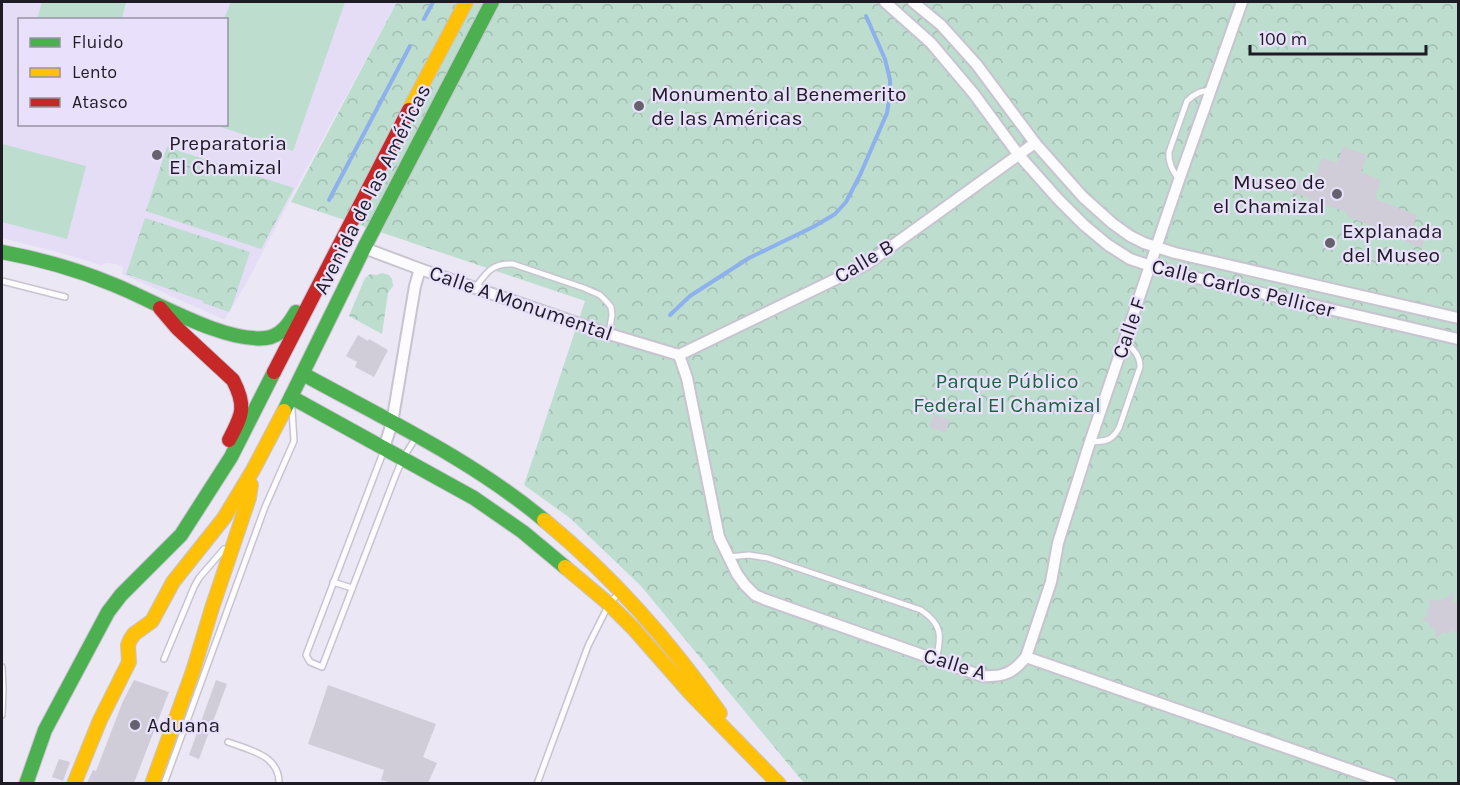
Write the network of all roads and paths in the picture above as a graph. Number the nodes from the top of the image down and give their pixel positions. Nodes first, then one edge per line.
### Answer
1 (466, 2) edge
2 (492, 2) edge
3 (885, 2) edge
4 (913, 2) edge
5 (1242, 2) edge
6 (1211, 90) junction
7 (407, 116) junction
8 (1035, 143) junction
9 (1018, 154) junction
10 (1179, 180) junction
11 (342, 238) junction
12 (1157, 247) junction
13 (364, 248) junction
14 (2, 252) edge
15 (1150, 266) junction
16 (420, 269) junction
17 (2, 281) edge
18 (475, 288) junction
19 (65, 297) dead end
20 (157, 303) junction
21 (1458, 318) edge
22 (609, 334) junction
23 (1458, 339) edge
24 (1125, 341) junction
25 (679, 355) junction
26 (303, 374) junction
27 (291, 397) junction
28 (392, 423) junction
29 (416, 437) junction
30 (1090, 442) junction
31 (384, 448) junction
32 (403, 458) junction
33 (253, 470) junction
34 (212, 487) junction
35 (235, 537) junction
36 (728, 557) junction
37 (333, 582) junction
38 (352, 588) junction
39 (621, 590) junction
40 (609, 604) junction
41 (1026, 657) junction
42 (164, 659) dead end
43 (936, 660) junction
44 (2, 667) edge
45 (2, 715) edge
46 (738, 741) junction
47 (228, 742) dead end
48 (26, 783) edge
49 (74, 783) edge
50 (152, 783) edge
51 (164, 783) edge
52 (279, 783) edge
53 (537, 783) edge
54 (779, 783) edge
55 (1390, 783) edge

1 - 7 main road, Avenida de las Américas
2 - 13 main road, Avenida de las Américas
3 - 9 street, Calle Carlos Pellicer
4 - 8 street, Calle Carlos Pellicer
5 - 6 street, Calle F
6 - 10 street, Calle F
6 - 10 lane
7 - 11 main road, Avenida de las Américas
7 - 13 main road
8 - 9 street, Calle B
8 - 12 street, Calle Carlos Pellicer
9 - 15 street, Calle Carlos Pellicer
9 - 25 street, Calle B
10 - 12 street, Calle F
11 - 20 main road
11 - 34 main road
12 - 15 street, Calle F
12 - 21 street, Calle Carlos Pellicer
13 - 16 street, Calle A Monumental
13 - 26 main road, Avenida de las Américas
14 - 20 main road
15 - 23 street, Calle Carlos Pellicer
15 - 24 street, Calle F
16 - 18 street, Calle A Monumental
16 - 28 street
17 - 19 lane
18 - 22 street, Calle A Monumental
18 - 22 lane
20 - 34 main road
22 - 25 street, Calle A Monumental
24 - 30 street, Calle F
24 - 30 lane
25 - 36 street, Calle A
26 - 27 main road, Avenida de las Américas
26 - 28 main road
27 - 31 main road
27 - 33 main road, Avenida de las Américas
27 - 51 lane
28 - 29 main road
28 - 31 street
29 - 32 lane
29 - 39 main road
30 - 41 street, Calle F
31 - 32 main road
31 - 37 lane
32 - 38 lane
32 - 40 main road
33 - 35 main road
33 - 49 main road, Avenida de las Américas
34 - 48 main road
35 - 42 lane
35 - 50 main road
36 - 43 street, Calle A
36 - 43 lane
37 - 38 lane
37 - 38 lane
39 - 40 lane
39 - 46 main road
40 - 46 main road
40 - 53 lane
41 - 43 street, Calle A
41 - 55 street
44 - 45 lane
46 - 54 main road
47 - 52 lane

